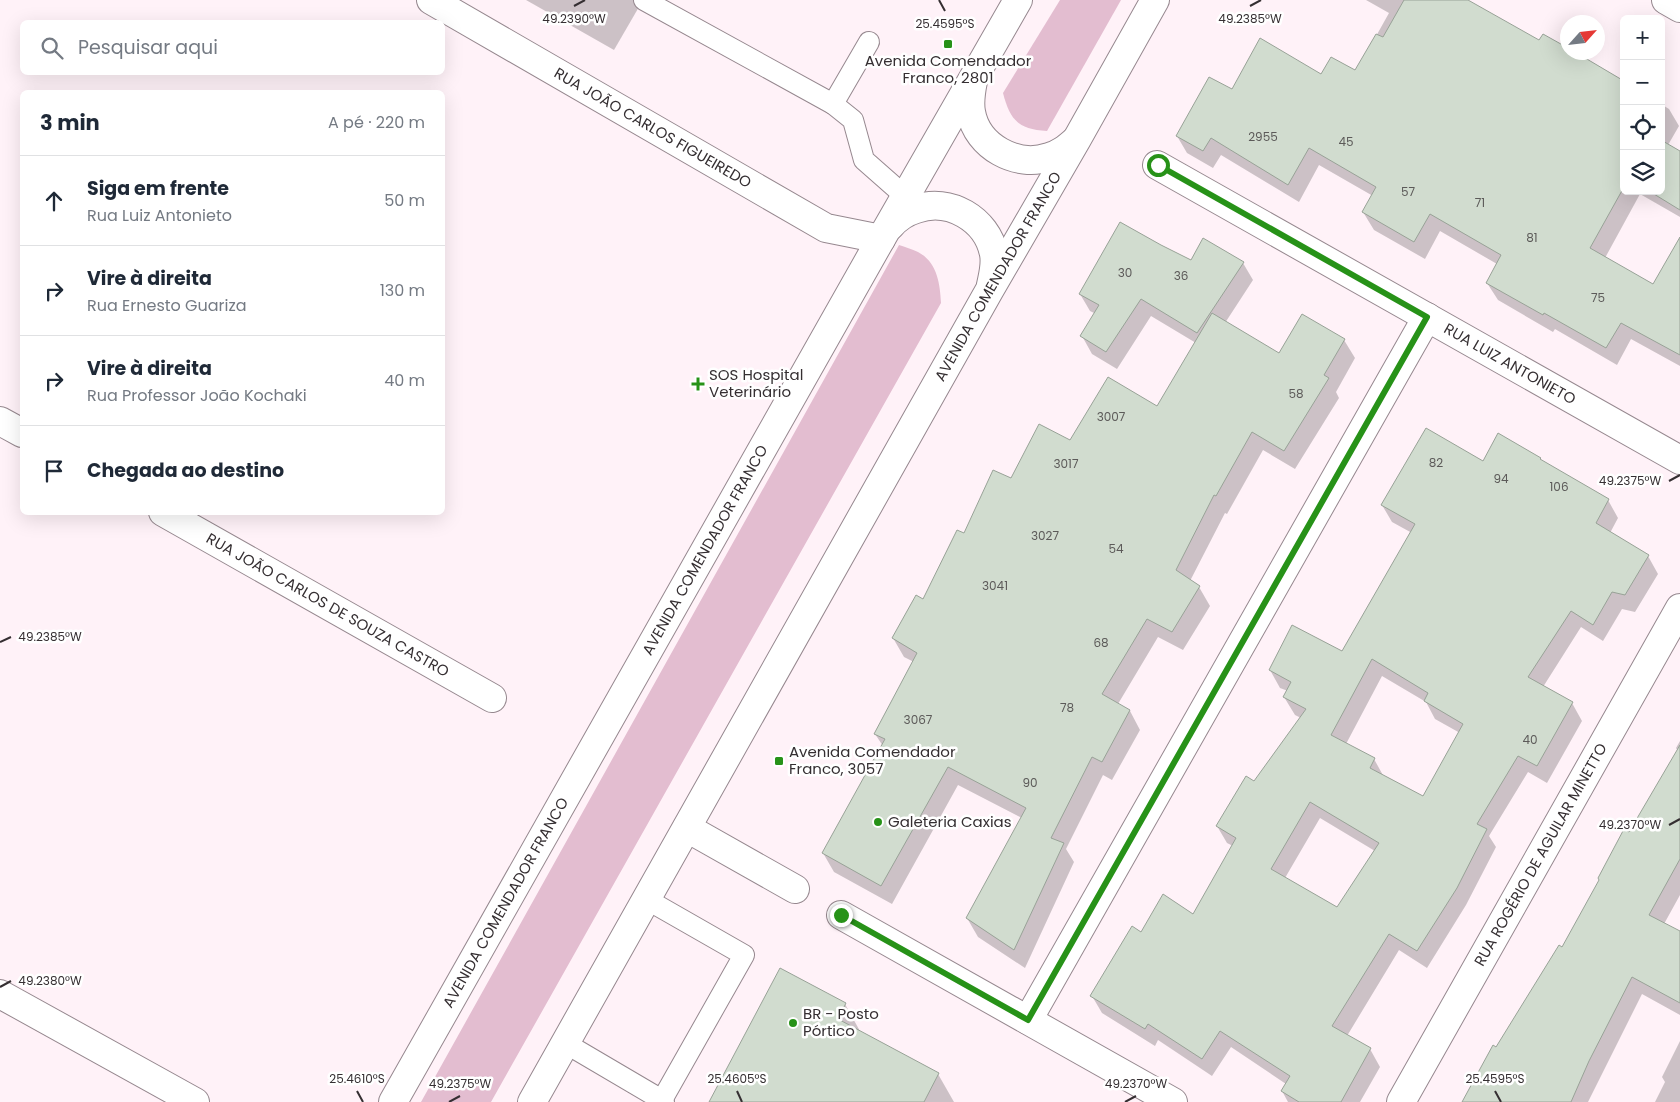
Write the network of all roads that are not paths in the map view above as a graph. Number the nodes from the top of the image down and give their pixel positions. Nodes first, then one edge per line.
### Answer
1 (431, 0) edge
2 (644, 0) edge
3 (1018, 0) edge
4 (1155, 0) edge
5 (1666, 0) edge
6 (1680, 8) edge
7 (869, 42) dead end
8 (973, 79) junction
9 (833, 104) junction
10 (1077, 139) junction
11 (1158, 165) dead end
12 (906, 197) junction
13 (881, 239) junction
14 (989, 291) junction
15 (1427, 317) junction
16 (0, 421) edge
17 (20, 432) edge
18 (1680, 460) edge
19 (168, 515) edge
20 (1680, 608) edge
21 (492, 698) dead end
22 (687, 828) junction
23 (795, 889) dead end
24 (646, 899) junction
25 (841, 915) dead end
26 (0, 994) edge
27 (1028, 1020) junction
28 (565, 1043) junction
29 (663, 1101) edge
30 (195, 1102) edge
31 (393, 1102) edge
32 (532, 1102) edge
33 (1173, 1102) edge
34 (1401, 1102) edge

1 - 13 main road, RUA JOÃO CARLOS FIGUEIREDO
2 - 9 lane
3 - 8 main road, AVENIDA COMENDADOR FRANCO
4 - 10 main road, AVENIDA COMENDADOR FRANCO
5 - 6 main road
7 - 9 lane
8 - 10 main road
8 - 12 main road, AVENIDA COMENDADOR FRANCO
9 - 12 lane
10 - 14 main road, AVENIDA COMENDADOR FRANCO
11 - 15 main road, RUA LUIZ ANTONIETO
12 - 13 main road, AVENIDA COMENDADOR FRANCO
13 - 14 main road
13 - 31 main road, AVENIDA COMENDADOR FRANCO
14 - 22 main road, AVENIDA COMENDADOR FRANCO
15 - 18 main road, RUA LUIZ ANTONIETO
15 - 27 main road
16 - 17 main road
19 - 21 main road, RUA JOÃO CARLOS DE SOUZA CASTRO
20 - 34 main road, RUA ROGÉRIO DE AGUILAR MINETTO
22 - 23 main road
22 - 24 main road, AVENIDA COMENDADOR FRANCO
24 - 28 main road, AVENIDA COMENDADOR FRANCO
24 - 29 lane
25 - 27 main road
26 - 30 main road
27 - 33 main road
28 - 29 lane
28 - 32 main road, AVENIDA COMENDADOR FRANCO

